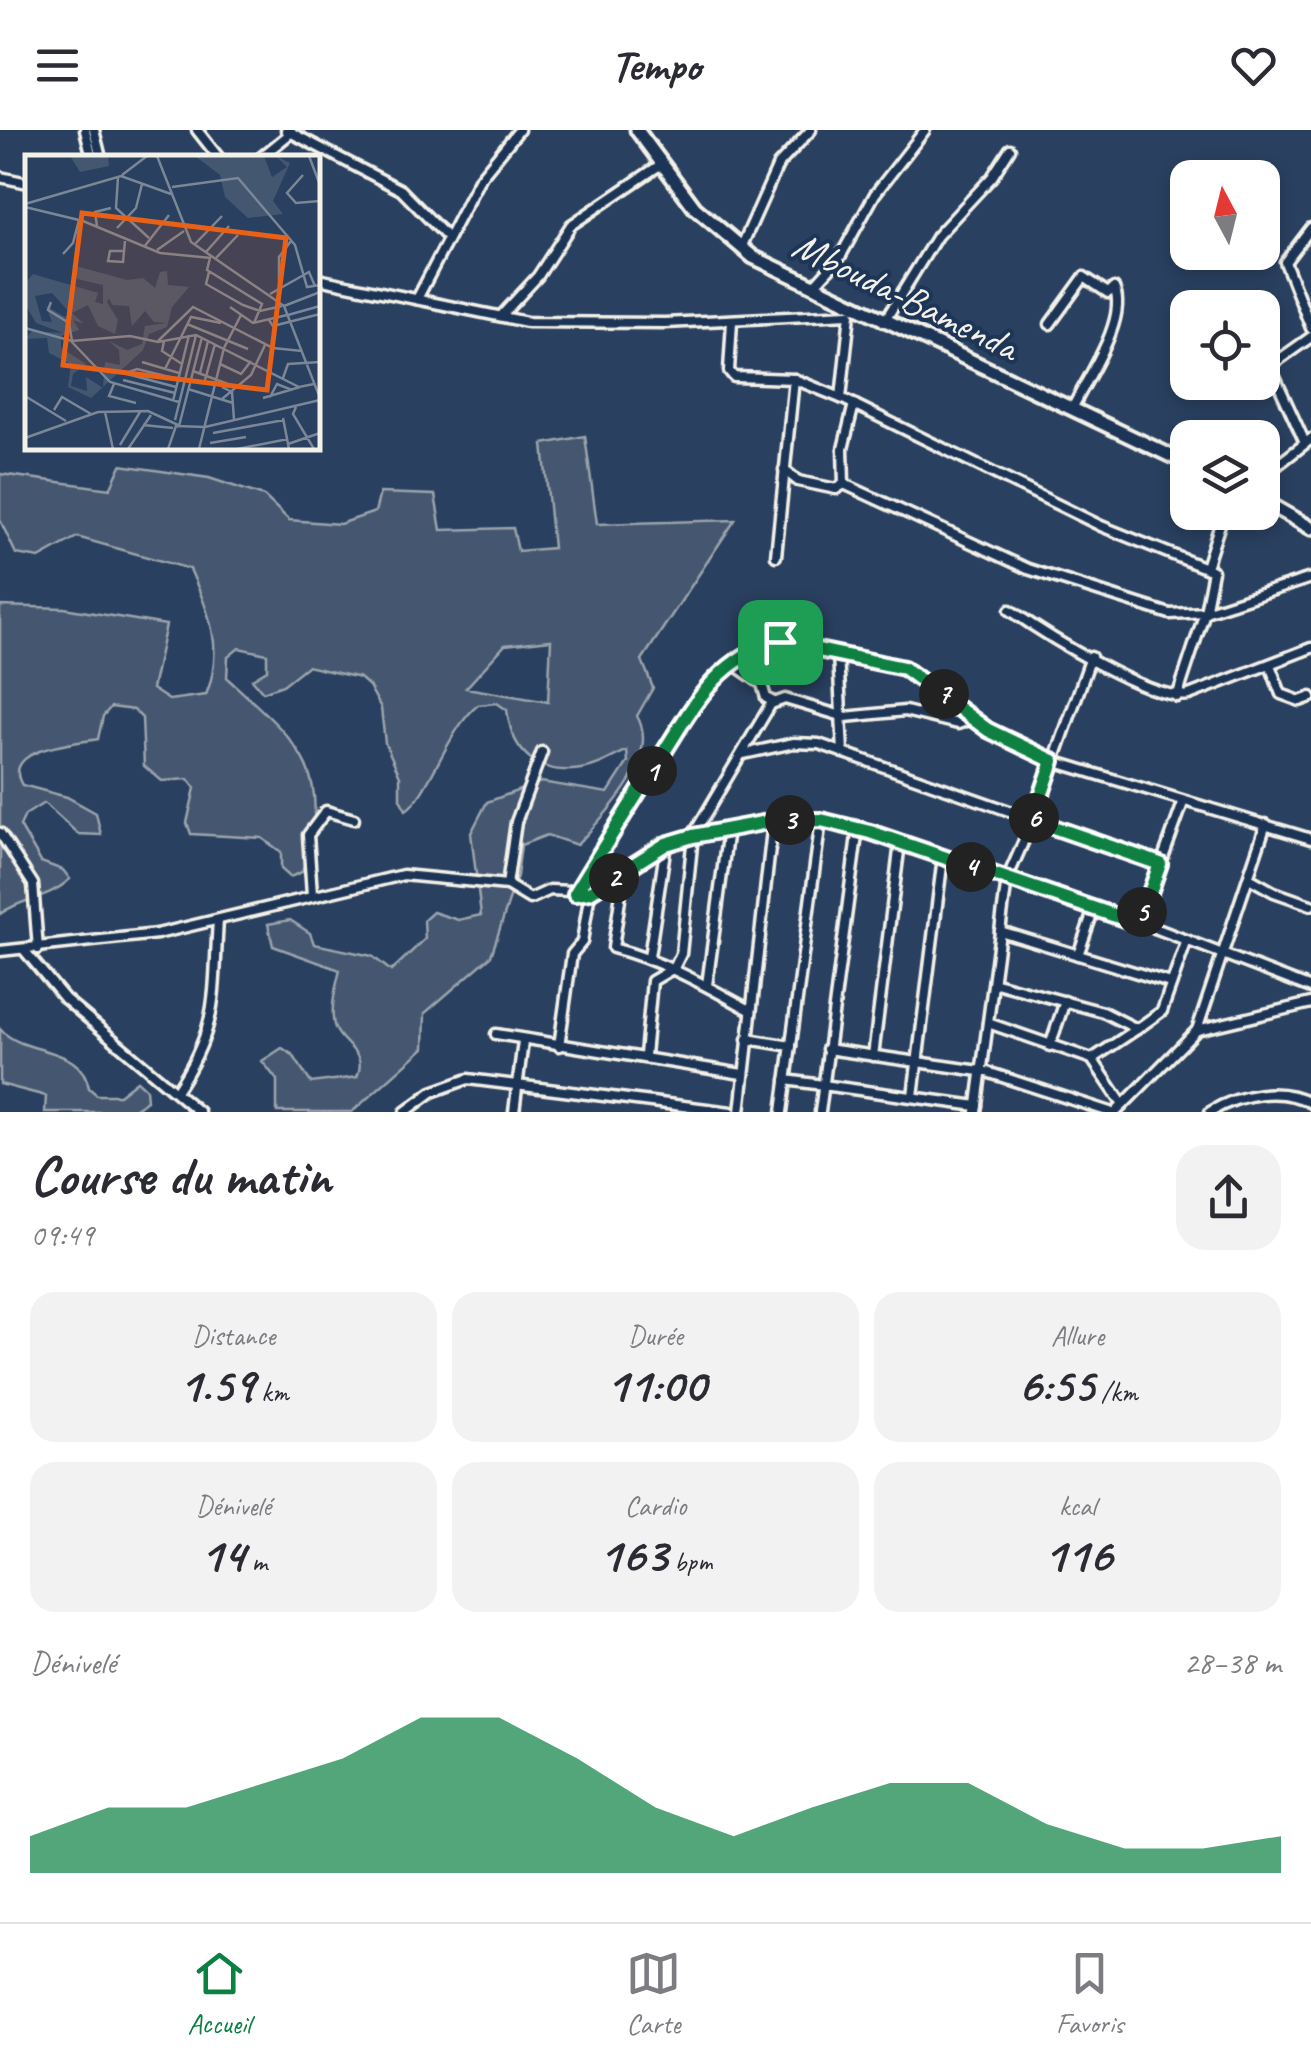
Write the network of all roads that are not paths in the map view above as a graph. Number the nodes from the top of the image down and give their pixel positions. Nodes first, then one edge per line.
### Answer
1 (84, 130) edge
2 (94, 130) edge
3 (197, 130) edge
4 (519, 130) edge
5 (637, 130) edge
6 (812, 130) edge
7 (925, 130) edge
8 (290, 131) edge
9 (1010, 149) dead end
10 (91, 155) edge
11 (100, 155) edge
12 (217, 155) edge
13 (263, 155) edge
14 (660, 165) junction
15 (0, 177) edge
16 (25, 182) edge
17 (1311, 228) edge
18 (447, 237) junction
19 (741, 248) junction
20 (320, 279) edge
21 (812, 287) junction
22 (417, 299) junction
23 (854, 312) junction
24 (501, 316) junction
25 (732, 321) junction
26 (884, 322) junction
27 (1050, 324) dead end
28 (1311, 328) edge
29 (1311, 337) edge
30 (1280, 359) edge
31 (794, 379) junction
32 (1280, 385) edge
33 (841, 398) junction
34 (854, 404) junction
35 (1072, 409) junction
36 (1308, 440) edge
37 (1170, 455) edge
38 (1280, 463) edge
39 (784, 470) junction
40 (844, 484) junction
41 (1280, 510) edge
42 (1311, 528) edge
43 (1218, 530) edge
44 (776, 556) dead end
45 (1206, 567) junction
46 (1311, 578) edge
47 (1010, 610) dead end
48 (1205, 612) junction
49 (1311, 648) edge
50 (838, 653) junction
51 (1090, 656) junction
52 (732, 663) junction
53 (1270, 665) junction
54 (1177, 697) junction
55 (1311, 697) edge
56 (774, 702) junction
57 (845, 718) junction
58 (972, 719) junction
59 (542, 752) dead end
60 (843, 753) junction
61 (743, 754) junction
62 (1053, 761) junction
63 (1183, 803) junction
64 (354, 819) dead end
65 (821, 820) junction
66 (1033, 820) junction
67 (773, 821) junction
68 (1266, 824) junction
69 (858, 828) junction
70 (728, 829) junction
71 (0, 833) edge
72 (693, 836) junction
73 (1311, 839) edge
74 (900, 842) junction
75 (666, 844) junction
76 (943, 857) junction
77 (1160, 864) junction
78 (624, 872) junction
79 (1250, 878) junction
80 (1008, 879) junction
81 (507, 886) junction
82 (590, 892) junction
83 (575, 894) junction
84 (312, 896) junction
85 (1311, 905) edge
86 (1094, 909) junction
87 (218, 920) junction
88 (1139, 924) junction
89 (1000, 931) junction
90 (1187, 940) junction
91 (38, 949) junction
92 (24, 950) junction
93 (0, 951) edge
94 (1225, 954) junction
95 (1078, 955) junction
96 (650, 957) junction
97 (674, 968) junction
98 (996, 983) junction
99 (1170, 984) junction
100 (707, 985) junction
101 (1311, 988) edge
102 (1065, 1001) junction
103 (1311, 1003) edge
104 (750, 1010) junction
105 (988, 1023) junction
106 (1137, 1029) junction
107 (1197, 1030) junction
108 (496, 1034) dead end
109 (747, 1039) junction
110 (523, 1041) junction
111 (559, 1046) junction
112 (790, 1046) junction
113 (1050, 1046) junction
114 (827, 1049) junction
115 (645, 1056) junction
116 (872, 1056) junction
117 (1092, 1059) junction
118 (916, 1062) junction
119 (981, 1071) junction
120 (742, 1074) junction
121 (786, 1080) junction
122 (518, 1084) junction
123 (823, 1085) junction
124 (176, 1091) junction
125 (913, 1096) junction
126 (617, 1099) junction
127 (1311, 1104) edge
128 (976, 1109) edge
129 (1116, 1110) edge
130 (199, 1112) edge
131 (405, 1112) edge
132 (514, 1112) edge
133 (616, 1112) edge
134 (731, 1112) edge
135 (740, 1112) edge
136 (782, 1112) edge
137 (820, 1112) edge
138 (1210, 1112) edge

1 - 10 street
2 - 11 street
3 - 12 street
4 - 18 street
5 - 14 highway, Mbouda-Bamenda
6 - 19 street
7 - 21 street
8 - 13 street
8 - 18 street
9 - 26 street
14 - 19 highway, Mbouda-Bamenda
14 - 24 street
15 - 16 street
17 - 28 street
18 - 22 street
19 - 21 highway, Mbouda-Bamenda
20 - 22 street
21 - 23 highway, Mbouda-Bamenda
22 - 24 street
23 - 25 street
23 - 26 highway, Mbouda-Bamenda
23 - 33 street
24 - 25 street
25 - 31 street
26 - 35 highway, Mbouda-Bamenda
27 - 35 street
29 - 30 street
31 - 33 street
31 - 39 street
32 - 36 street
33 - 34 street
34 - 40 street
34 - 45 street
35 - 37 highway, Mbouda-Bamenda
36 - 38 street
39 - 40 street
39 - 44 street
40 - 48 street
41 - 42 highway
43 - 45 street
45 - 48 street
46 - 48 street
47 - 51 street
48 - 54 street
49 - 53 street
50 - 52 street
50 - 57 street
50 - 58 street
51 - 54 street
51 - 62 street
52 - 56 street
52 - 83 street
53 - 54 street
53 - 55 street
56 - 57 street
56 - 61 street
57 - 58 street
57 - 60 street
58 - 62 street
59 - 81 street
60 - 61 street
60 - 66 street
61 - 72 street
62 - 63 street
62 - 66 street
63 - 68 street
63 - 77 street
64 - 84 street
65 - 67 street
65 - 69 street
65 - 112 street
66 - 77 street
66 - 80 street
67 - 70 street
67 - 104 street
68 - 73 street
68 - 79 street
69 - 74 street
69 - 114 street
70 - 72 street
70 - 100 street
71 - 91 street
72 - 75 street
72 - 97 street
74 - 76 street
74 - 116 street
75 - 78 street
75 - 96 street
76 - 80 street
76 - 118 street
77 - 88 street
78 - 82 street
78 - 96 street
79 - 85 street
79 - 94 street
80 - 86 street
80 - 89 street
81 - 83 street
81 - 84 street
82 - 83 street
82 - 111 street
84 - 87 street
86 - 88 street
86 - 95 street
87 - 91 street
87 - 124 street
88 - 90 street
89 - 95 street
89 - 98 street
90 - 94 street
90 - 99 street
91 - 92 street
92 - 93 street
92 - 124 street
94 - 101 street
94 - 107 street
95 - 99 street
96 - 97 street
97 - 100 street
97 - 115 street
98 - 102 street
98 - 105 street
99 - 106 street
100 - 104 street
102 - 106 street
102 - 113 street
103 - 107 street
104 - 109 street
105 - 113 street
105 - 119 street
106 - 117 street
107 - 129 street
108 - 110 street
109 - 112 street
109 - 120 street
110 - 111 street
110 - 122 street
111 - 115 street
112 - 121 street
113 - 117 street
114 - 116 street
114 - 123 street
115 - 120 street
116 - 118 street
117 - 129 street
118 - 119 street
118 - 125 street
119 - 128 street
119 - 129 street
120 - 135 street
121 - 123 street
121 - 136 street
122 - 126 street
122 - 131 street
122 - 132 street
123 - 125 street
123 - 137 street
124 - 130 street
125 - 128 street
126 - 133 street
126 - 134 street
127 - 138 street

